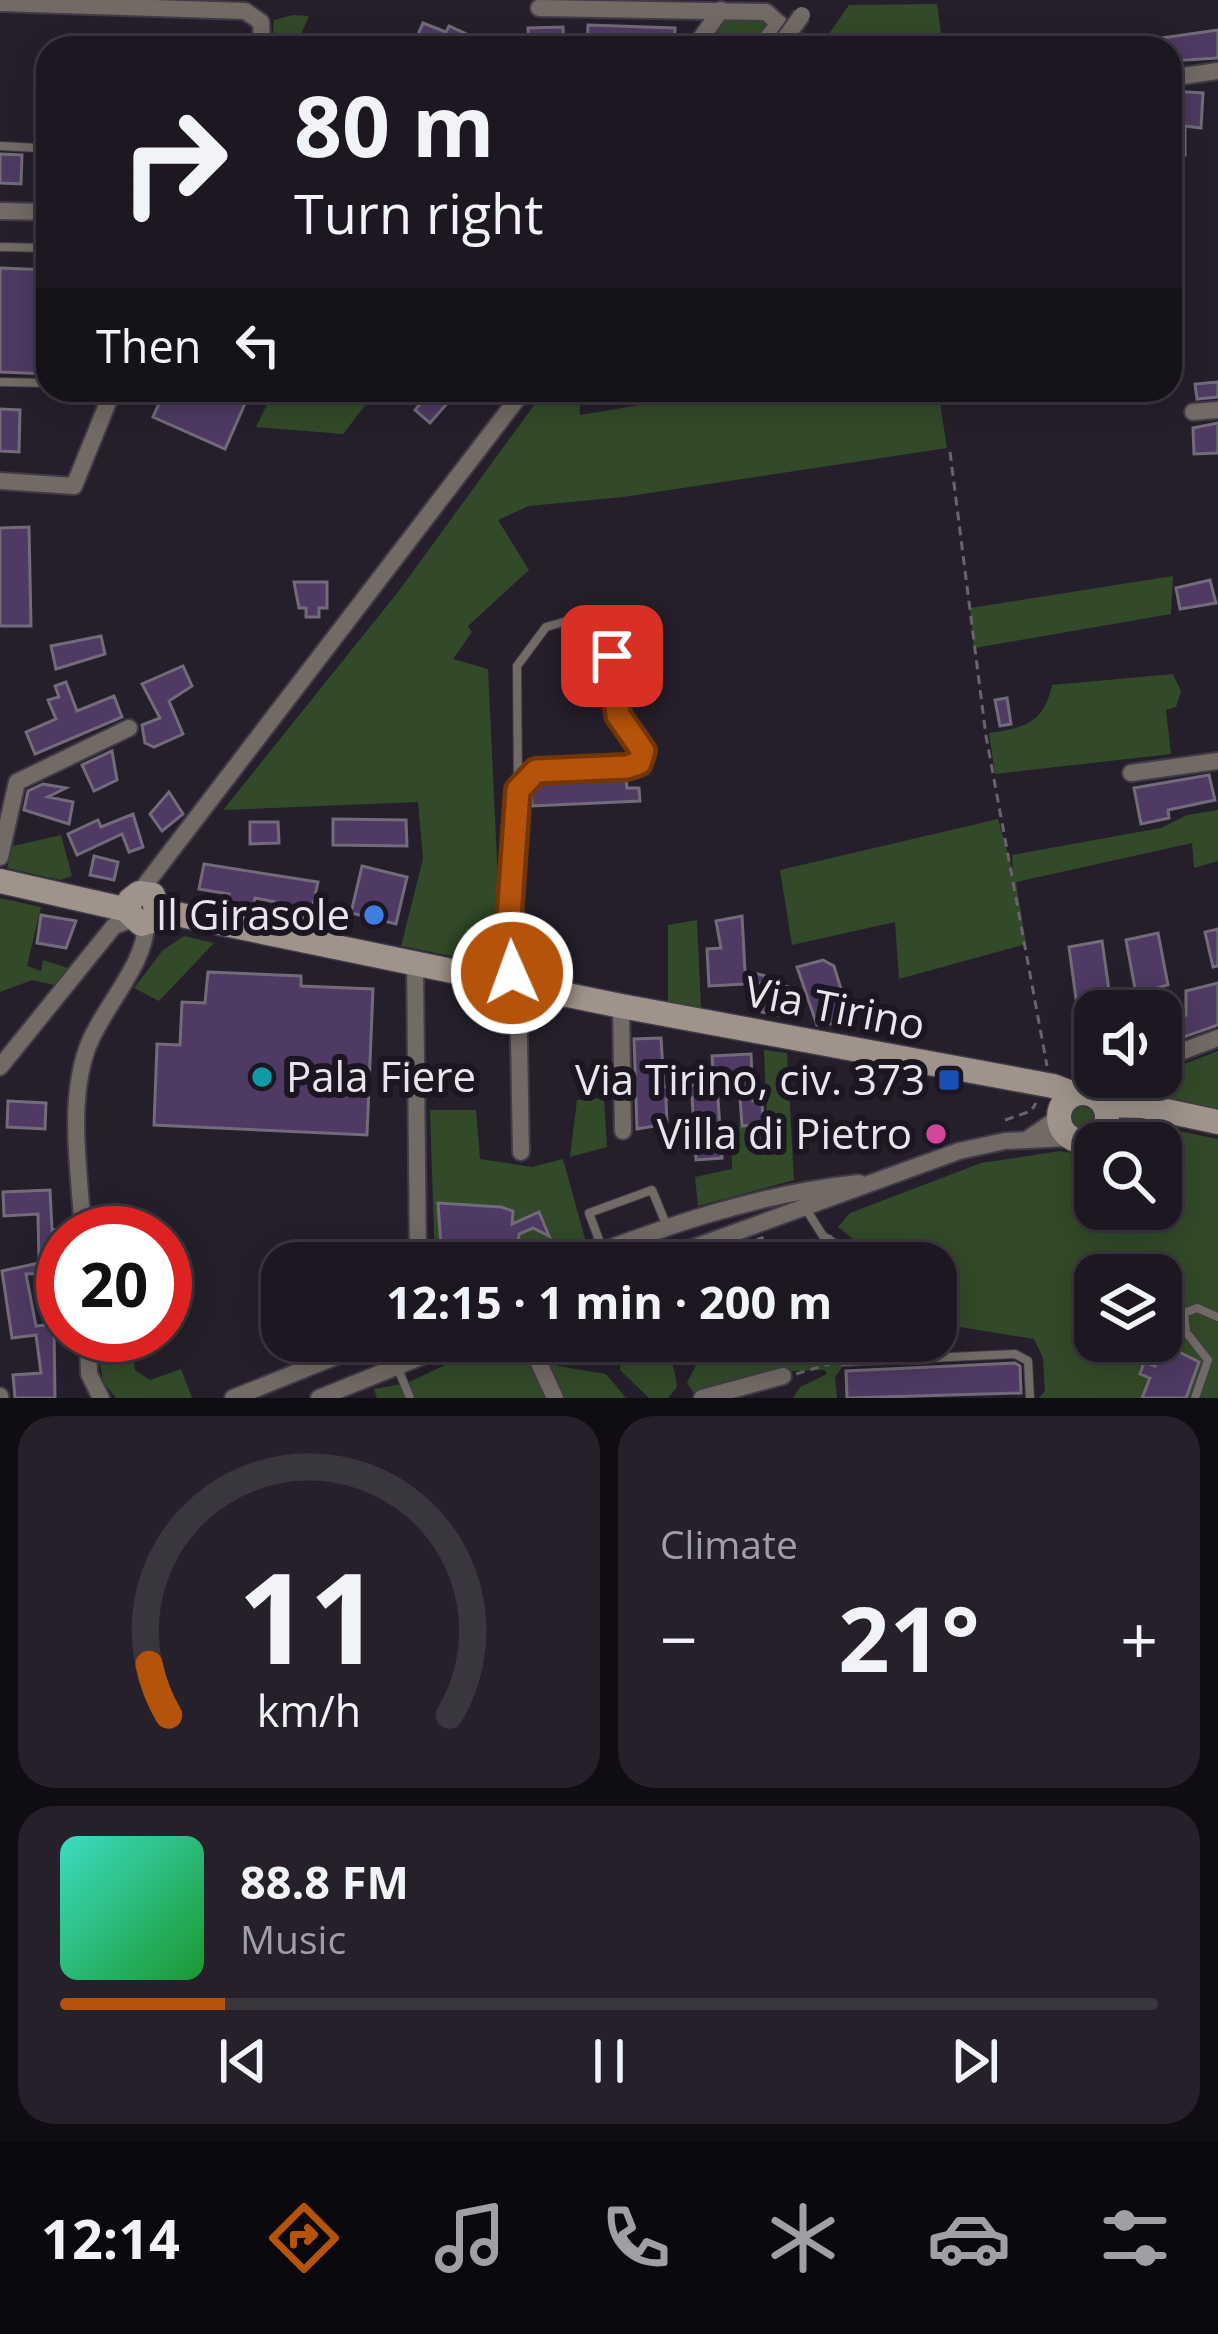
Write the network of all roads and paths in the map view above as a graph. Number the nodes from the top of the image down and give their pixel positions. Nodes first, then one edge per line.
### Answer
1 (813, 0) edge
2 (0, 3) edge
3 (539, 8) dead end
4 (722, 10) junction
5 (779, 23) junction
6 (262, 36) edge
7 (703, 36) edge
8 (769, 36) edge
9 (787, 36) edge
10 (793, 36) edge
11 (1218, 71) edge
12 (1182, 76) edge
13 (0, 146) edge
14 (36, 148) edge
15 (0, 211) edge
16 (36, 212) edge
17 (0, 247) edge
18 (36, 248) edge
19 (0, 382) edge
20 (36, 383) edge
21 (107, 402) edge
22 (515, 402) edge
23 (1218, 410) edge
24 (1193, 412) dead end
25 (950, 452) dead end
26 (0, 481) edge
27 (129, 728) dead end
28 (1218, 760) edge
29 (1131, 773) dead end
30 (518, 790) junction
31 (0, 857) edge
32 (0, 881) edge
33 (142, 907) junction
34 (416, 963) junction
35 (518, 985) junction
36 (621, 1006) junction
37 (1218, 1038) edge
38 (1182, 1051) edge
39 (0, 1066) edge
40 (1078, 1098) edge
41 (1067, 1105) junction
42 (1005, 1120) dead end
43 (1218, 1122) edge
44 (622, 1131) dead end
45 (521, 1152) dead end
46 (878, 1180) junction
47 (82, 1206) edge
48 (805, 1208) junction
49 (667, 1226) junction
50 (829, 1239) junction
51 (418, 1242) edge
52 (599, 1242) edge
53 (624, 1242) edge
54 (710, 1242) edge
55 (825, 1242) edge
56 (832, 1242) edge
57 (1218, 1317) edge
58 (957, 1359) edge
59 (89, 1362) edge
60 (322, 1362) edge
61 (403, 1362) edge
62 (539, 1362) edge
63 (843, 1362) edge
64 (397, 1366) junction
65 (89, 1373) junction
66 (783, 1376) joint
67 (90, 1398) edge
68 (101, 1398) edge
69 (233, 1398) edge
70 (320, 1398) edge
71 (410, 1398) edge
72 (555, 1398) edge
73 (702, 1398) edge
74 (1030, 1398) edge
75 (1195, 1398) edge

1 - 9 street, bridge
2 - 6 street
3 - 4 street
4 - 5 street
4 - 7 street
5 - 8 street
5 - 10 street
11 - 12 street
13 - 14 lane
15 - 16 street
17 - 18 lane
19 - 20 lane
21 - 26 street
22 - 33 street
23 - 24 street
25 - 41 path
27 - 31 street
28 - 29 street
30 - 30 lane
30 - 35 lane
32 - 33 street, Via Tirino
33 - 34 street, Via Tirino
33 - 39 street
33 - 47 street
34 - 35 street, Via Tirino
34 - 51 street
35 - 36 street, Via Tirino
35 - 45 street
36 - 41 street, Via Tirino
36 - 44 street
37 - 38 street
40 - 41 street
41 - 42 path
41 - 43 street, Via Tirino
41 - 46 street
46 - 48 street
46 - 49 street
48 - 50 lane
48 - 54 street
49 - 52 lane
49 - 53 street
50 - 55 lane
50 - 56 lane
57 - 75 lane
58 - 74 lane
59 - 65 street
60 - 69 street
61 - 64 street
62 - 72 street
63 - 66 path
64 - 70 street
64 - 71 lane
65 - 67 street
65 - 68 street
66 - 73 street

